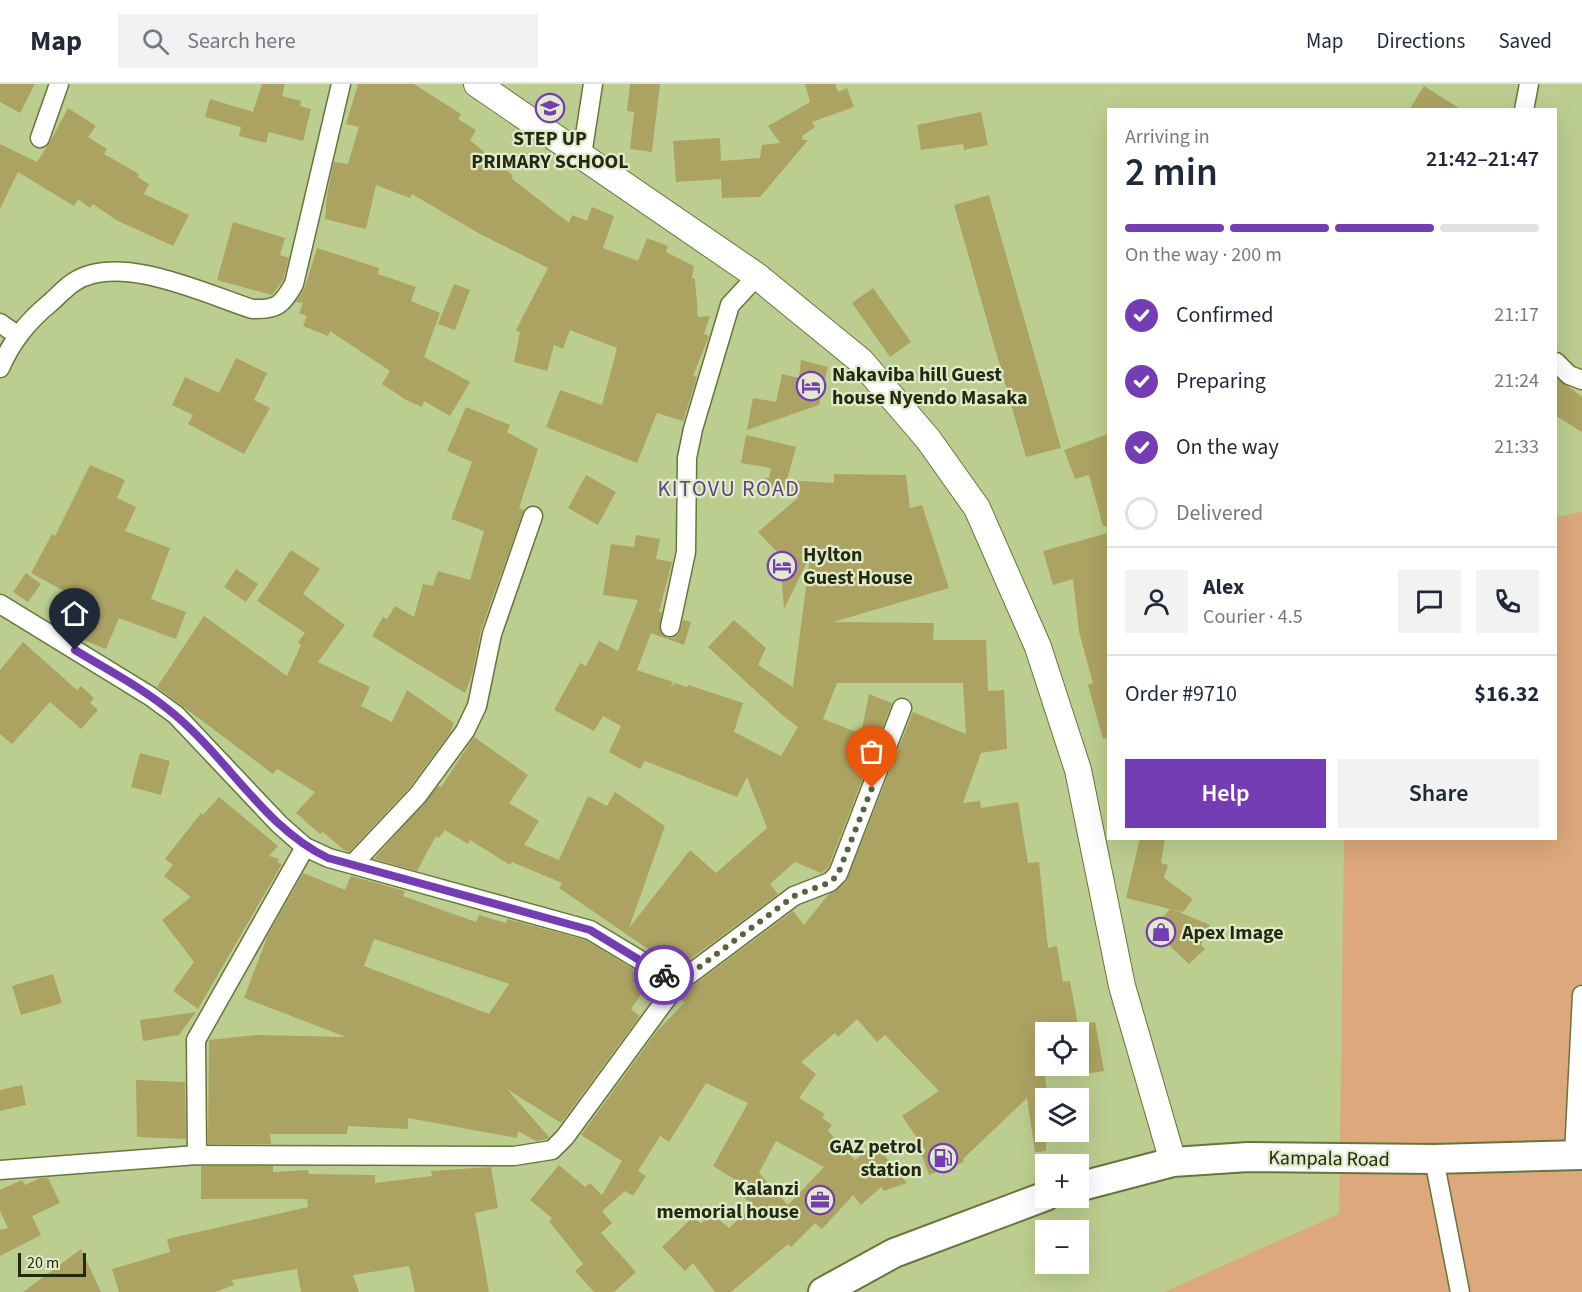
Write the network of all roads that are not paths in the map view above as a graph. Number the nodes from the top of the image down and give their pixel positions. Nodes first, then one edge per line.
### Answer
1 (59, 84) edge
2 (341, 84) edge
3 (477, 84) edge
4 (593, 84) edge
5 (1529, 84) edge
6 (1524, 108) edge
7 (40, 138) dead end
8 (582, 155) junction
9 (757, 276) junction
10 (0, 323) edge
11 (17, 334) junction
12 (1557, 363) edge
13 (0, 368) edge
14 (1582, 380) edge
15 (533, 516) dead end
16 (0, 604) edge
17 (670, 627) dead end
18 (902, 708) dead end
19 (305, 846) junction
20 (353, 864) junction
21 (678, 983) junction
22 (1582, 995) edge
23 (197, 1155) junction
24 (1578, 1155) edge
25 (1434, 1159) junction
26 (1173, 1162) junction
27 (0, 1170) edge
28 (1089, 1184) edge
29 (1035, 1200) edge
30 (823, 1292) edge
31 (1460, 1292) edge

1 - 7 street
2 - 11 street
3 - 8 street
4 - 8 street
5 - 6 street
8 - 9 street
9 - 17 street
9 - 26 street
10 - 11 street
11 - 13 street
12 - 14 street
15 - 20 street
16 - 19 street
18 - 21 street
19 - 20 street
19 - 23 street
20 - 21 street
21 - 23 street
22 - 24 street
23 - 27 street
24 - 25 main road, Kampala Road
25 - 26 main road, Kampala Road
25 - 31 street
26 - 28 main road, Kampala Road
29 - 30 main road

